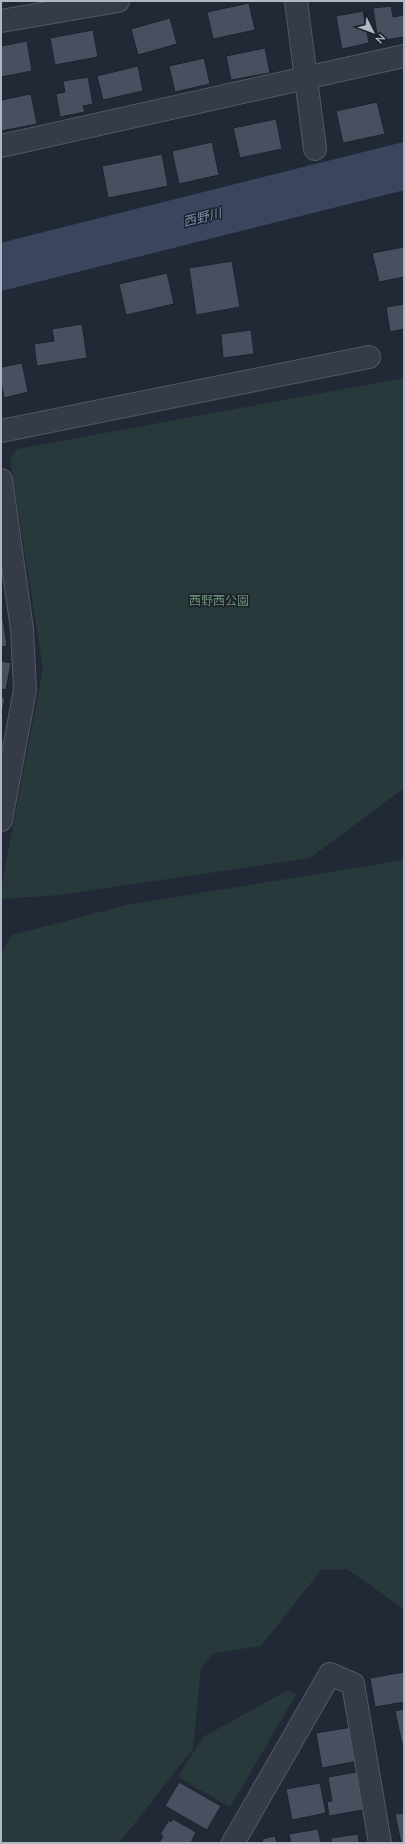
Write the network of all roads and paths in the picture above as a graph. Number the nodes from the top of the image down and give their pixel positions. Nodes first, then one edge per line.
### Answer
1 (118, 1) edge
2 (296, 1) edge
3 (1, 21) edge
4 (404, 56) edge
5 (307, 78) junction
6 (1, 146) edge
7 (315, 149) dead end
8 (369, 357) dead end
9 (1, 431) edge
10 (1, 480) edge
11 (1, 820) edge
12 (233, 1843) edge
13 (380, 1843) edge

1 - 3 street
2 - 5 street
4 - 5 street
5 - 6 street
5 - 7 street
8 - 9 street
10 - 11 street
12 - 13 street

